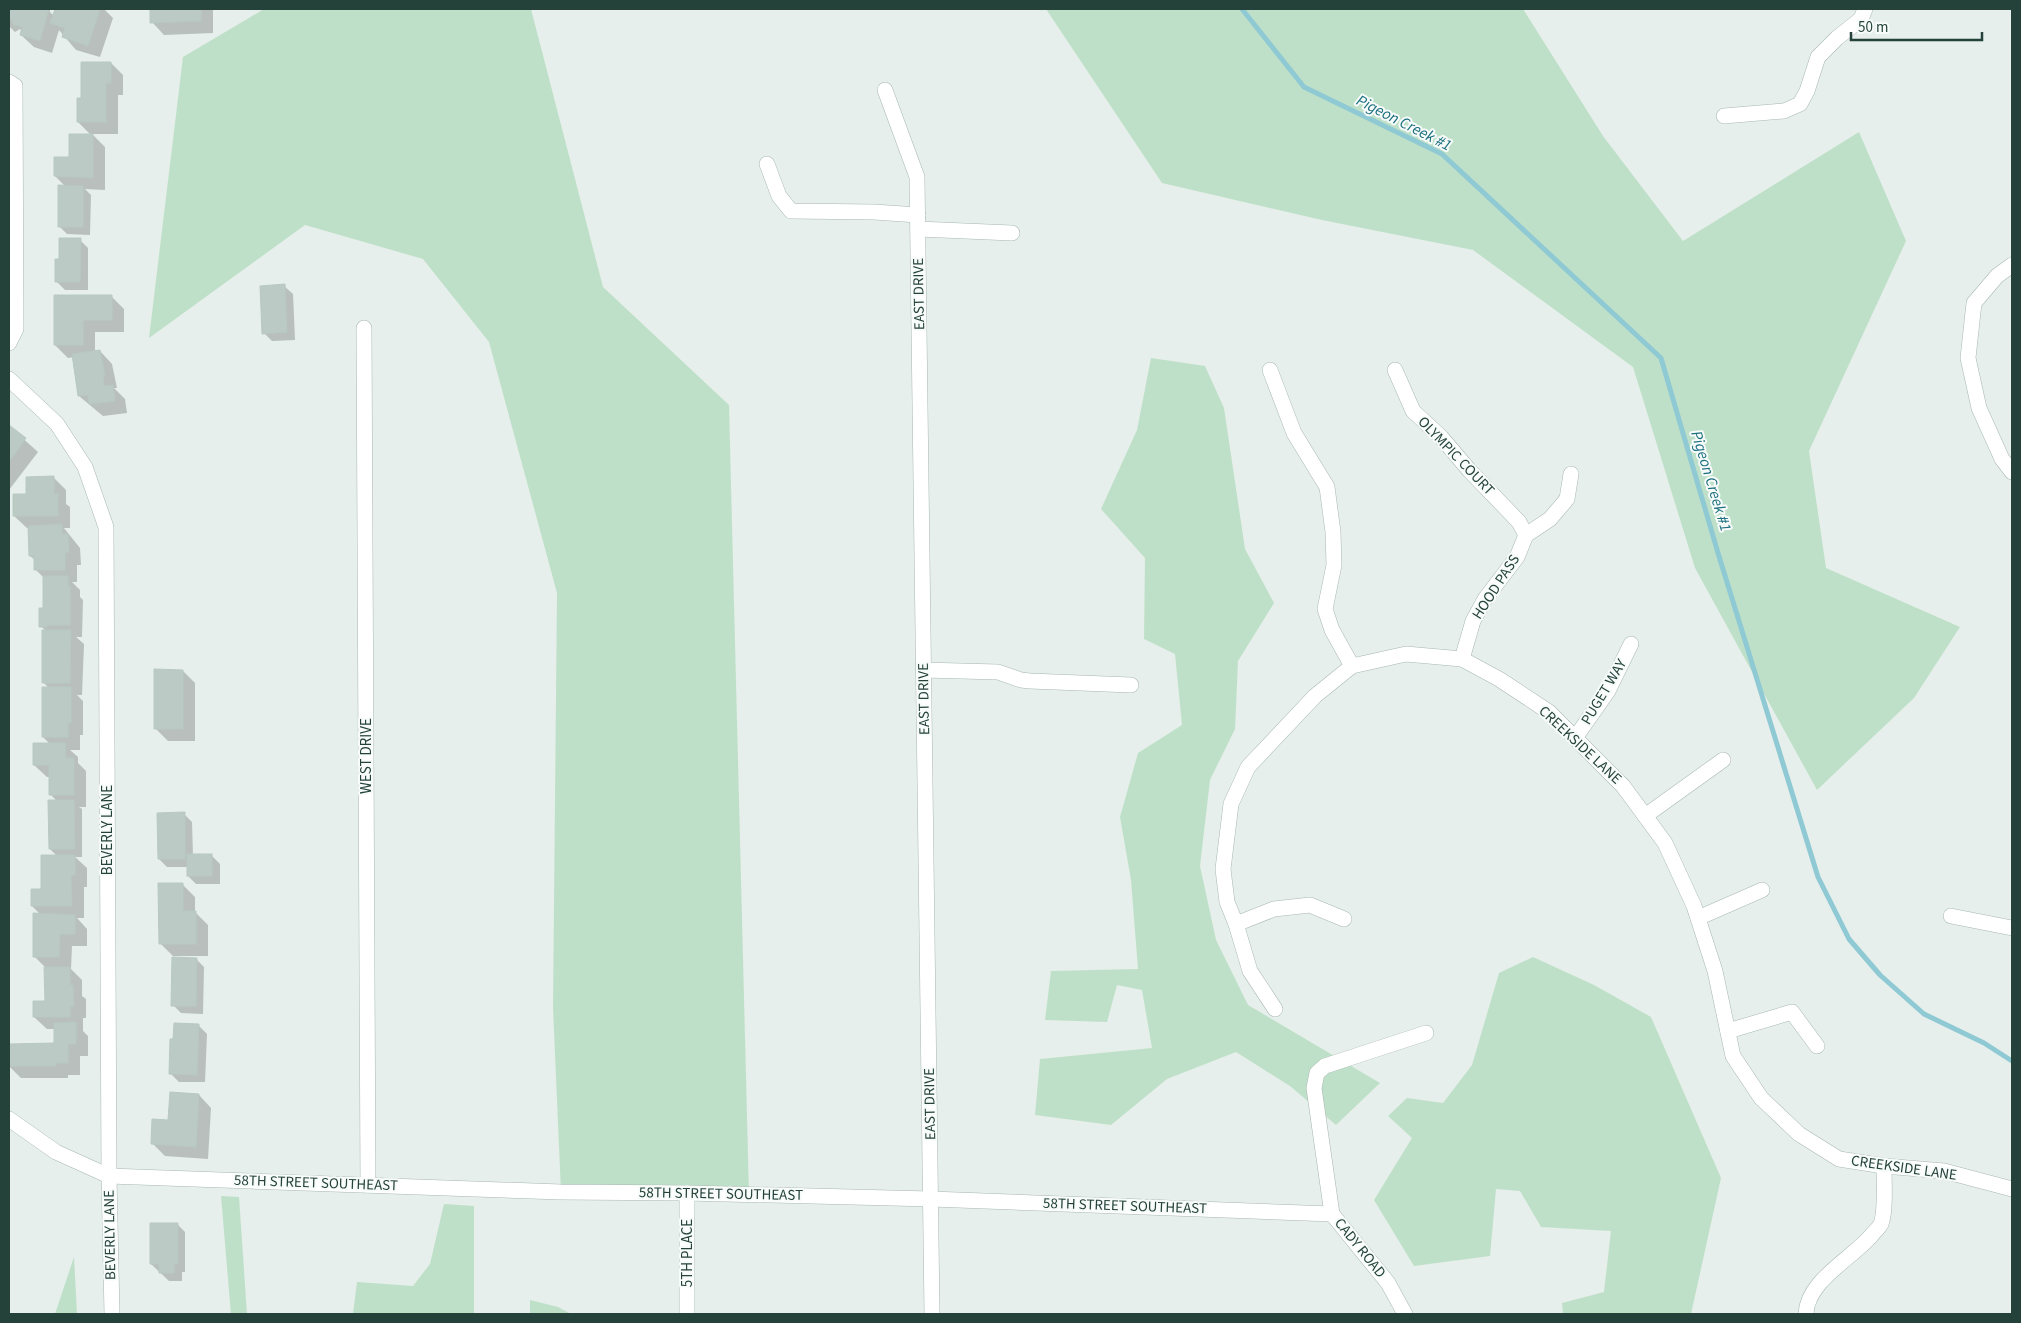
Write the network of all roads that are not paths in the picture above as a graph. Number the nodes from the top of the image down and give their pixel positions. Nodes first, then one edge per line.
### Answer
1 (1865, 9) edge
2 (9, 82) edge
3 (885, 90) dead end
4 (1724, 116) dead end
5 (767, 164) dead end
6 (918, 222) junction
7 (1012, 233) dead end
8 (2012, 265) edge
9 (364, 328) dead end
10 (9, 343) edge
11 (1270, 370) dead end
12 (1395, 370) dead end
13 (9, 379) edge
14 (2012, 472) edge
15 (1571, 474) dead end
16 (1526, 536) junction
17 (1631, 644) dead end
18 (1462, 659) junction
19 (1352, 666) junction
20 (924, 670) junction
21 (1131, 685) dead end
22 (1575, 738) junction
23 (1722, 760) dead end
24 (1645, 816) junction
25 (1762, 890) dead end
26 (1951, 916) dead end
27 (1698, 918) junction
28 (1344, 919) dead end
29 (1236, 924) junction
30 (2012, 928) edge
31 (1274, 1009) dead end
32 (1728, 1031) junction
33 (1426, 1033) dead end
34 (1817, 1046) dead end
35 (9, 1119) edge
36 (1884, 1166) junction
37 (109, 1176) junction
38 (368, 1184) junction
39 (2012, 1188) edge
40 (687, 1193) junction
41 (931, 1198) junction
42 (1332, 1214) junction
43 (112, 1314) edge
44 (687, 1314) edge
45 (932, 1314) edge
46 (1405, 1314) edge
47 (1806, 1314) edge

1 - 4 street
2 - 10 street
3 - 6 street, EAST DRIVE
5 - 6 street
6 - 7 street
6 - 20 street, EAST DRIVE
8 - 14 street
9 - 38 street, WEST DRIVE
11 - 19 street
12 - 16 street, OLYMPIC COURT
13 - 37 street, BEVERLY LANE
15 - 16 street, HOOD PASS
16 - 18 street, HOOD PASS
17 - 22 street, PUGET WAY
18 - 19 street, CREEKSIDE LANE
18 - 22 street, CREEKSIDE LANE
19 - 29 street, CREEKSIDE LANE
20 - 21 street
20 - 41 street, EAST DRIVE
22 - 24 street, CREEKSIDE LANE
23 - 24 street
24 - 27 street, CREEKSIDE LANE
25 - 27 street
26 - 30 street
27 - 32 street, CREEKSIDE LANE
28 - 29 street
29 - 31 street, CREEKSIDE LANE
32 - 34 street
32 - 36 street, CREEKSIDE LANE
33 - 42 street, CADY ROAD
35 - 37 street
36 - 39 street, CREEKSIDE LANE
36 - 47 street
37 - 38 street, 58TH STREET SOUTHEAST
37 - 43 street, BEVERLY LANE
38 - 40 street, 58TH STREET SOUTHEAST
40 - 41 street, 58TH STREET SOUTHEAST
40 - 44 street, 5TH PLACE
41 - 42 street, 58TH STREET SOUTHEAST
41 - 45 street, EAST DRIVE
42 - 46 street, CADY ROAD

